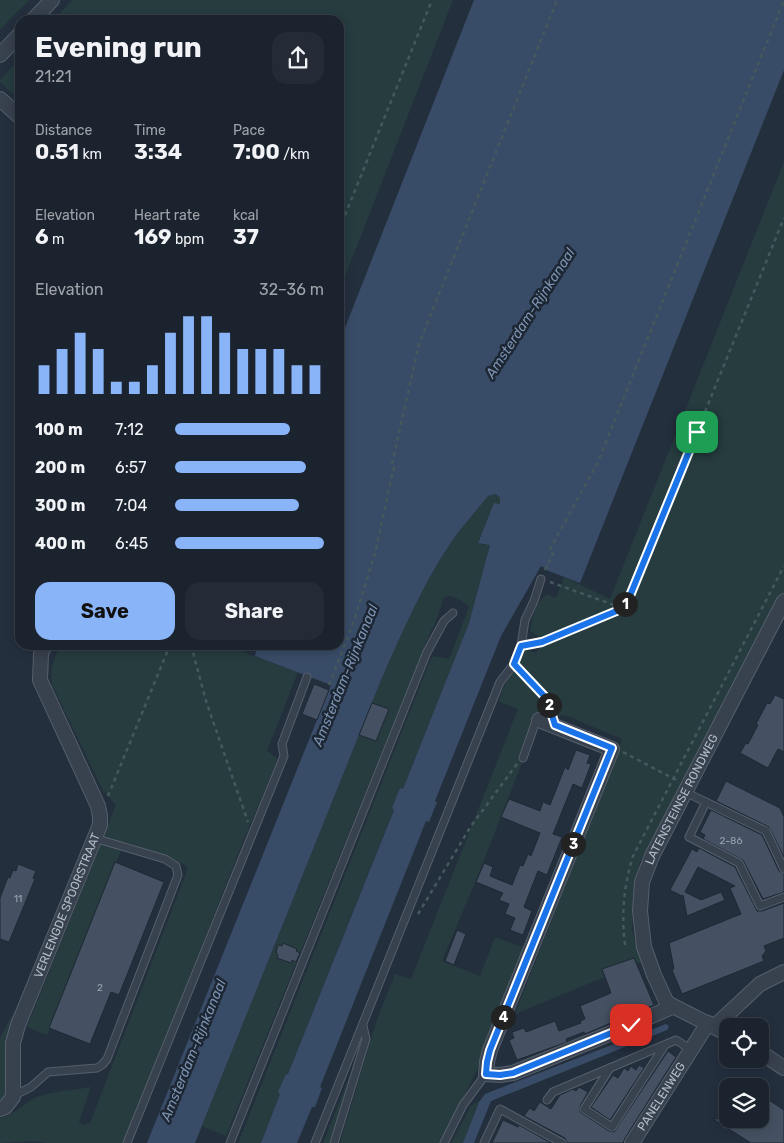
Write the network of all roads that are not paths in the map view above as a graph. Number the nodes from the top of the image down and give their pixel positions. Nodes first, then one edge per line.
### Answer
1 (52, 0) edge
2 (38, 15) edge
3 (15, 39) edge
4 (0, 55) edge
5 (0, 99) edge
6 (15, 112) edge
7 (542, 579) road end
8 (784, 602) edge
9 (452, 613) dead end
10 (43, 650) edge
11 (307, 677) dead end
12 (539, 720) joint
13 (522, 758) road end
14 (687, 789) junction
15 (706, 802) junction
16 (94, 838) junction
17 (784, 869) edge
18 (784, 897) edge
19 (784, 972) edge
20 (672, 1007) junction
21 (711, 1025) junction
22 (363, 1026) junction
23 (719, 1029) edge
24 (664, 1045) junction
25 (690, 1050) junction
26 (769, 1058) edge
27 (610, 1068) junction
28 (784, 1068) edge
29 (486, 1074) junction
30 (12, 1097) junction
31 (548, 1100) dead end
32 (0, 1108) edge
33 (127, 1143) edge
34 (230, 1143) edge
35 (315, 1143) edge
36 (334, 1143) edge
37 (444, 1143) edge
38 (484, 1143) edge
39 (562, 1143) edge
40 (632, 1143) edge

1 - 2 street
3 - 4 street
5 - 6 street
7 - 22 lane
8 - 14 street, LATENSTEINSE RONDWEG
9 - 34 lane
10 - 16 street, VERLENGDE SPOORSTRAAT
11 - 33 lane
12 - 13 lane
12 - 29 street
14 - 15 lane
14 - 20 street, LATENSTEINSE RONDWEG
15 - 17 lane
15 - 18 lane
16 - 30 street, VERLENGDE SPOORSTRAAT
16 - 30 lane
19 - 21 street, PANELENWEG
20 - 21 street
20 - 29 street
21 - 23 street
21 - 25 street, PANELENWEG
22 - 35 lane
22 - 36 lane
24 - 25 lane, PANELENWEG
24 - 27 lane, PANELENWEG
24 - 27 lane, PANELENWEG
25 - 40 street, PANELENWEG
26 - 28 street
27 - 31 lane, PANELENWEG
29 - 37 lane
30 - 32 street
38 - 39 lane

